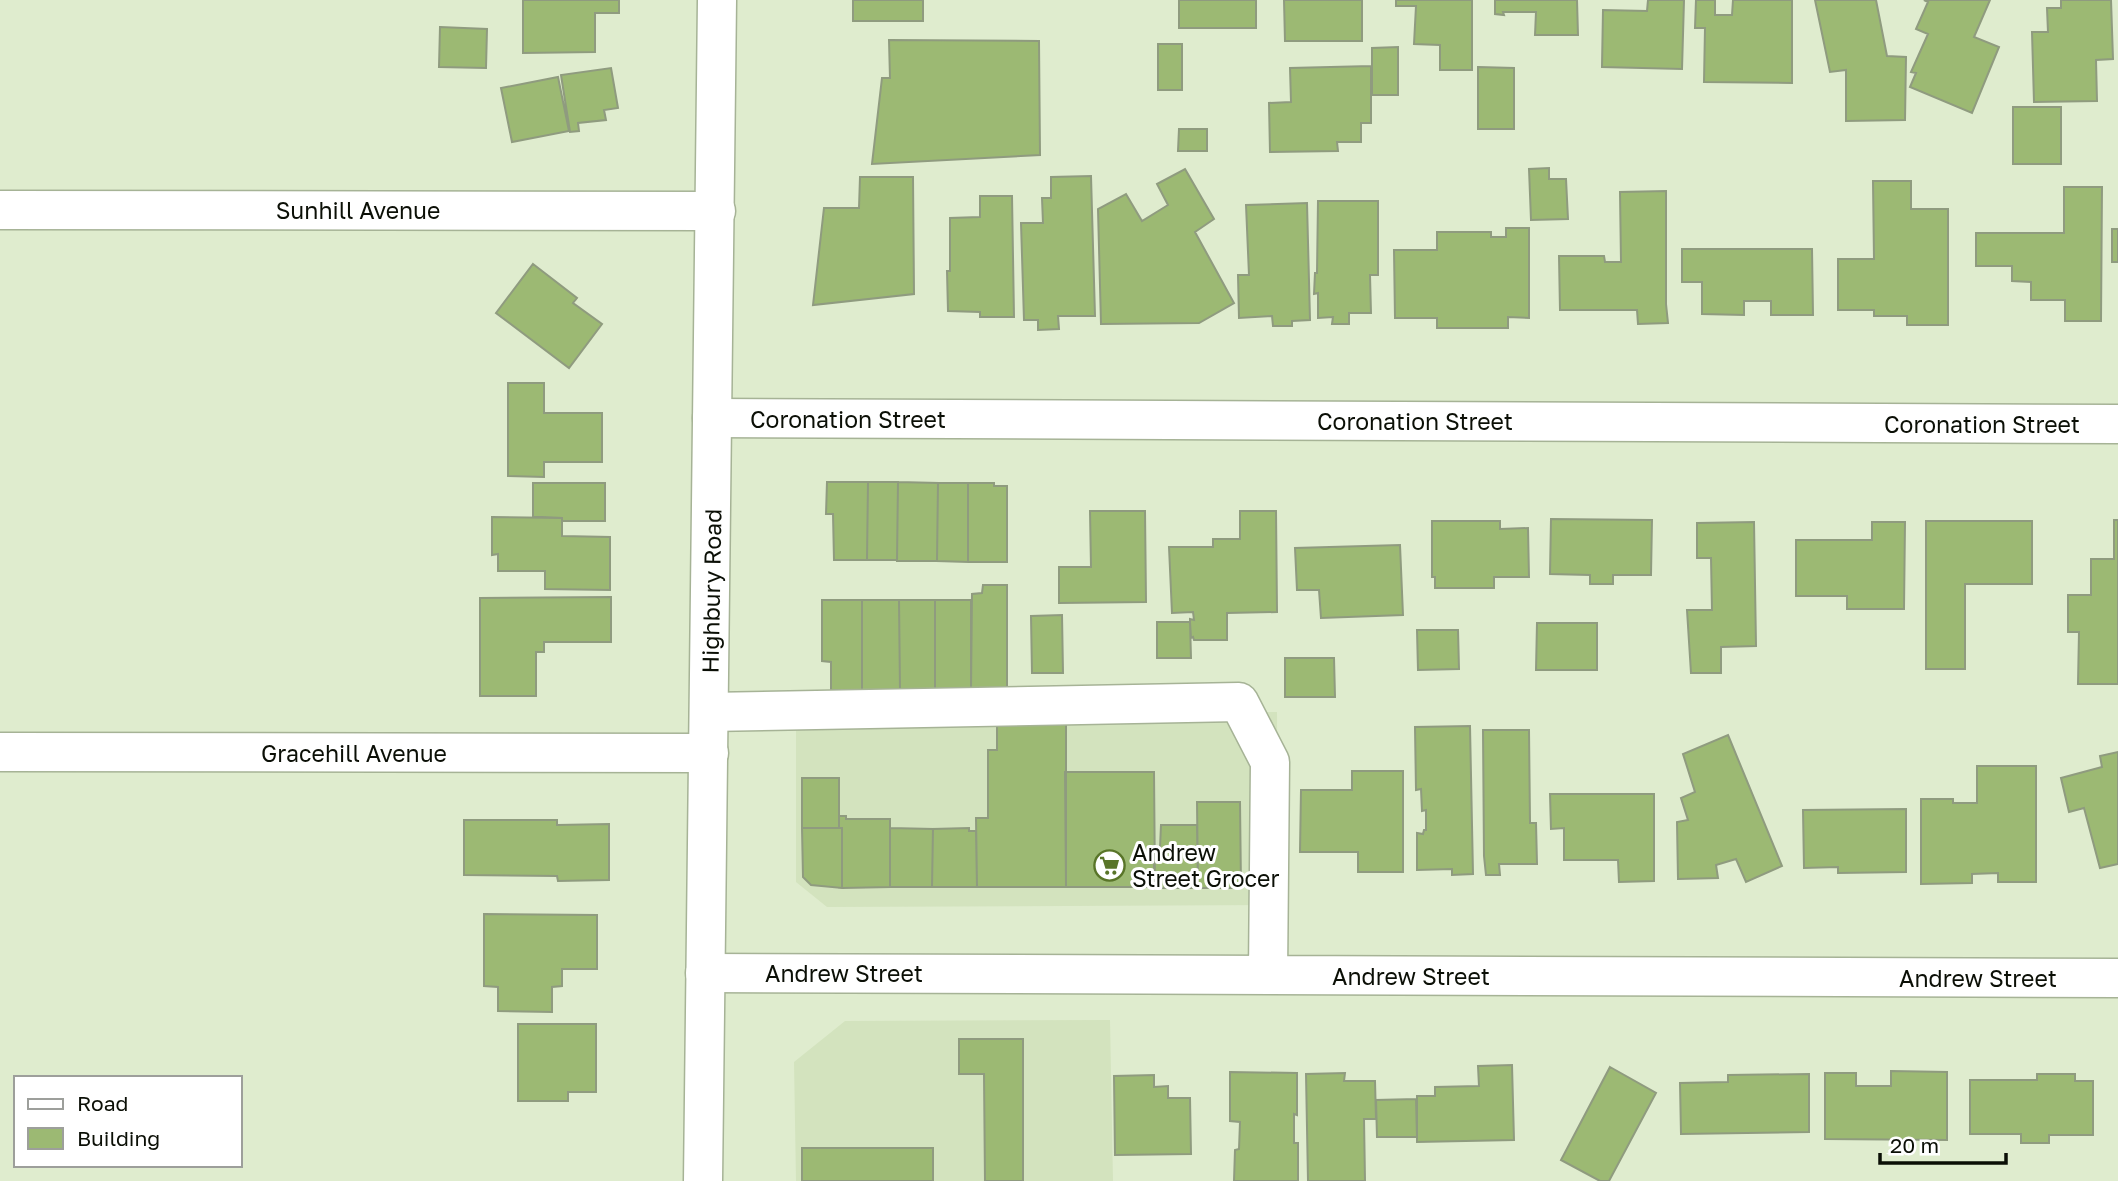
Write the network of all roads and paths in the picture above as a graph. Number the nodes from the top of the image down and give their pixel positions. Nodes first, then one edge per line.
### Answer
1 (717, 0) edge
2 (0, 209) edge
3 (716, 211) junction
4 (712, 418) junction
5 (2118, 424) edge
6 (709, 712) junction
7 (0, 752) edge
8 (709, 753) junction
9 (705, 973) junction
10 (1268, 975) junction
11 (2118, 978) edge
12 (703, 1181) edge

1 - 3 street, Highbury Road
2 - 3 street, Sunhill Avenue
3 - 4 street, Highbury Road
4 - 5 street, Coronation Street
4 - 6 street, Highbury Road
6 - 8 street, Highbury Road
6 - 10 street
7 - 8 street, Gracehill Avenue
8 - 9 street, Highbury Road
9 - 10 street, Andrew Street
9 - 12 street, Highbury Road
10 - 11 street, Andrew Street

